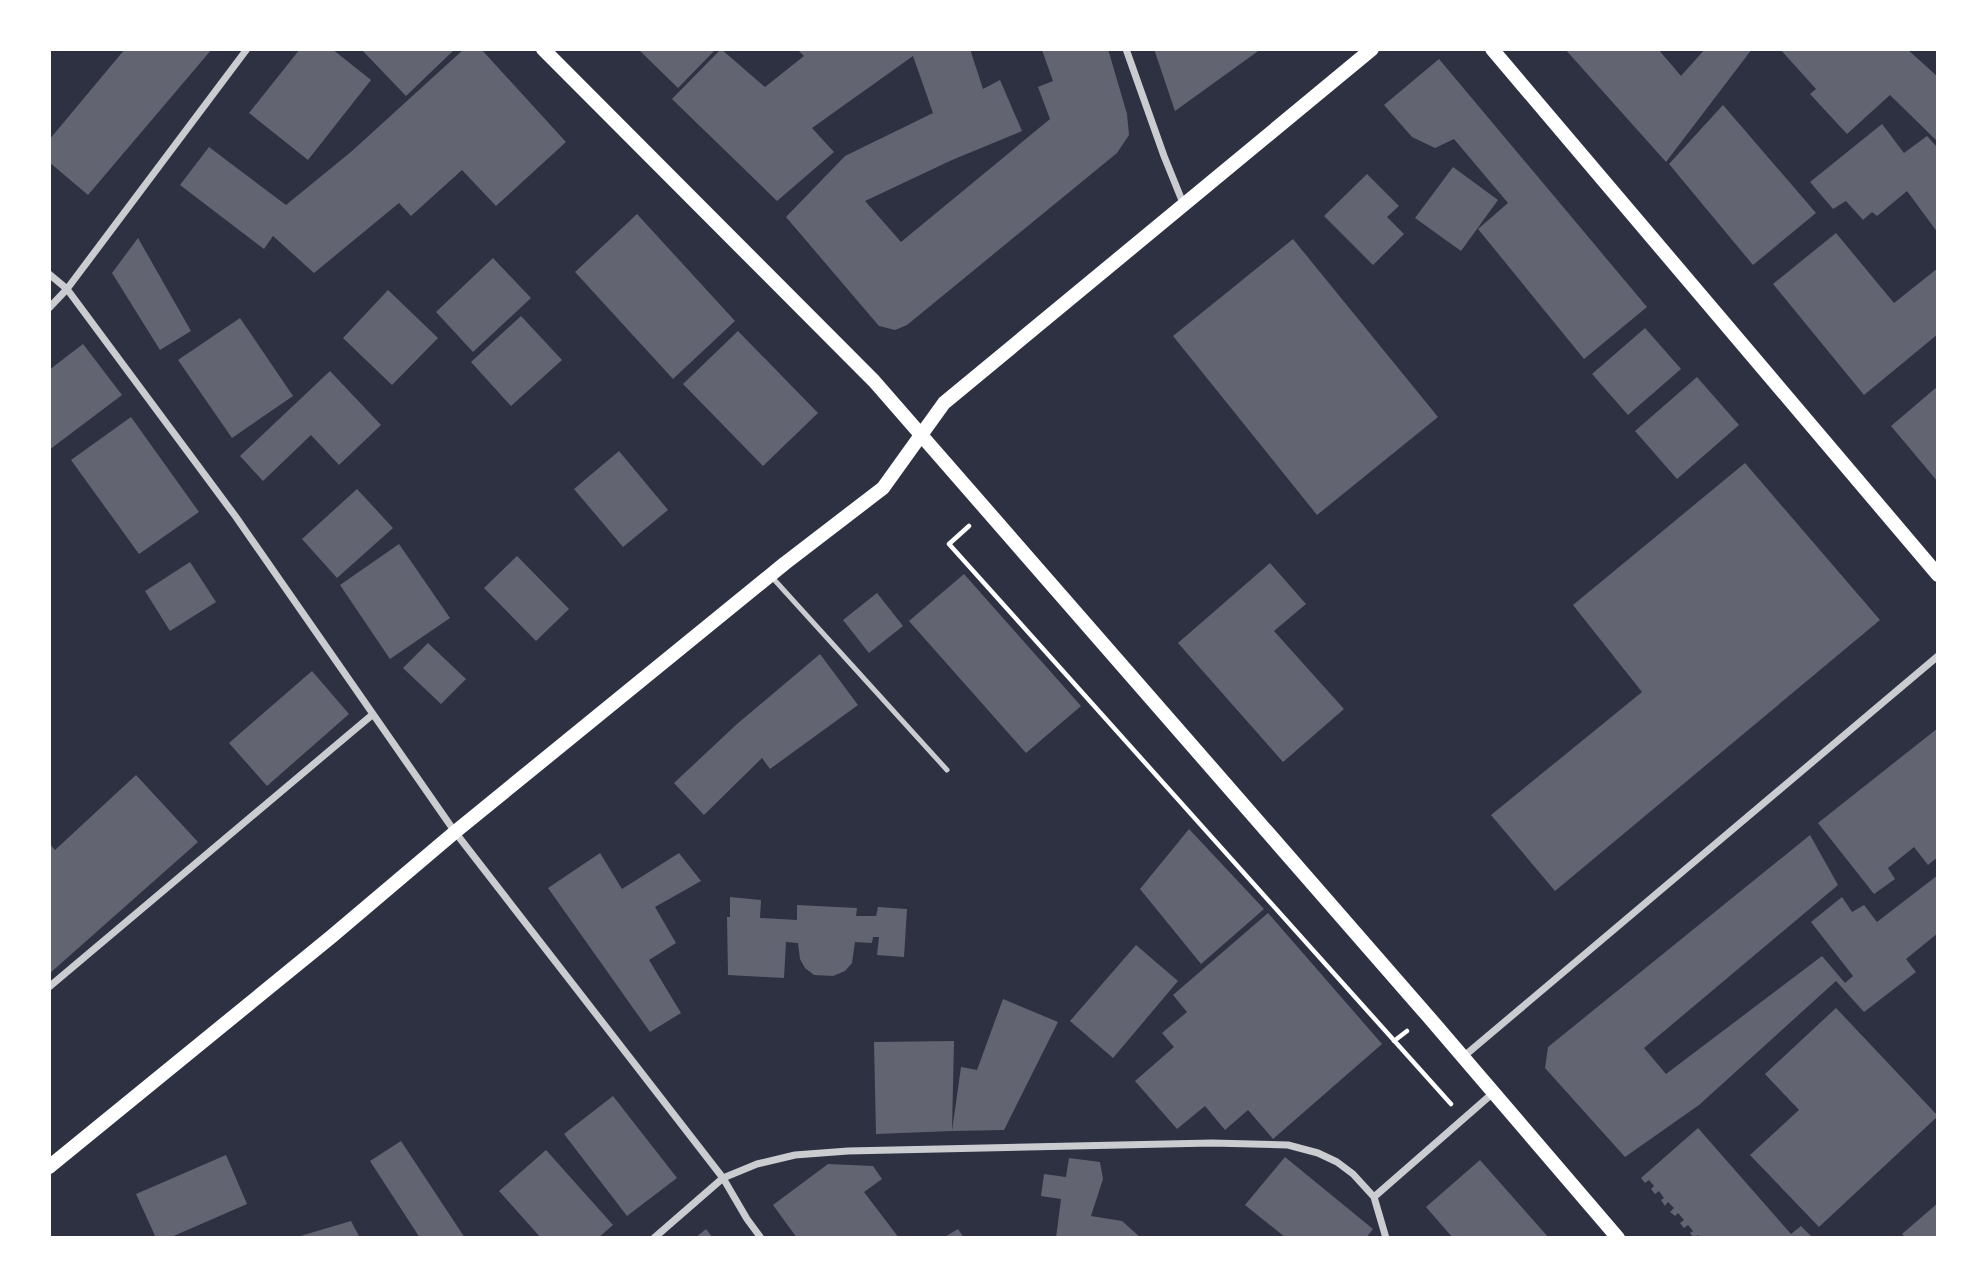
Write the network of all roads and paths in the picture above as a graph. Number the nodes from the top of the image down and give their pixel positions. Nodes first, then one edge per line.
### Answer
1 (247, 49) edge
2 (543, 49) edge
3 (1126, 49) edge
4 (1372, 49) edge
5 (1492, 49) edge
6 (1183, 203) junction
7 (49, 274) edge
8 (67, 289) junction
9 (49, 308) edge
10 (921, 435) junction
11 (987, 511) junction
12 (770, 575) junction
13 (1938, 575) edge
14 (1938, 656) edge
15 (372, 715) junction
16 (947, 770) dead end
17 (456, 832) junction
18 (49, 987) edge
19 (1463, 1056) junction
20 (1493, 1093) junction
21 (1464, 1118) junction
22 (49, 1167) edge
23 (723, 1178) junction
24 (1374, 1197) junction
25 (654, 1238) edge
26 (761, 1238) edge
27 (1386, 1238) edge
28 (1618, 1238) edge

1 - 8 street
2 - 10 main road
3 - 6 street
4 - 6 main road
5 - 13 main road
6 - 10 main road
7 - 8 street
8 - 9 street
8 - 15 street
10 - 11 main road
10 - 12 main road
11 - 19 main road
11 - 21 path
12 - 16 lane
12 - 17 main road
14 - 19 street
15 - 17 street
15 - 18 street
17 - 22 main road
17 - 23 street
19 - 20 main road
20 - 21 street
20 - 28 main road
21 - 24 street
23 - 24 street
23 - 25 street
23 - 26 street
24 - 27 street

